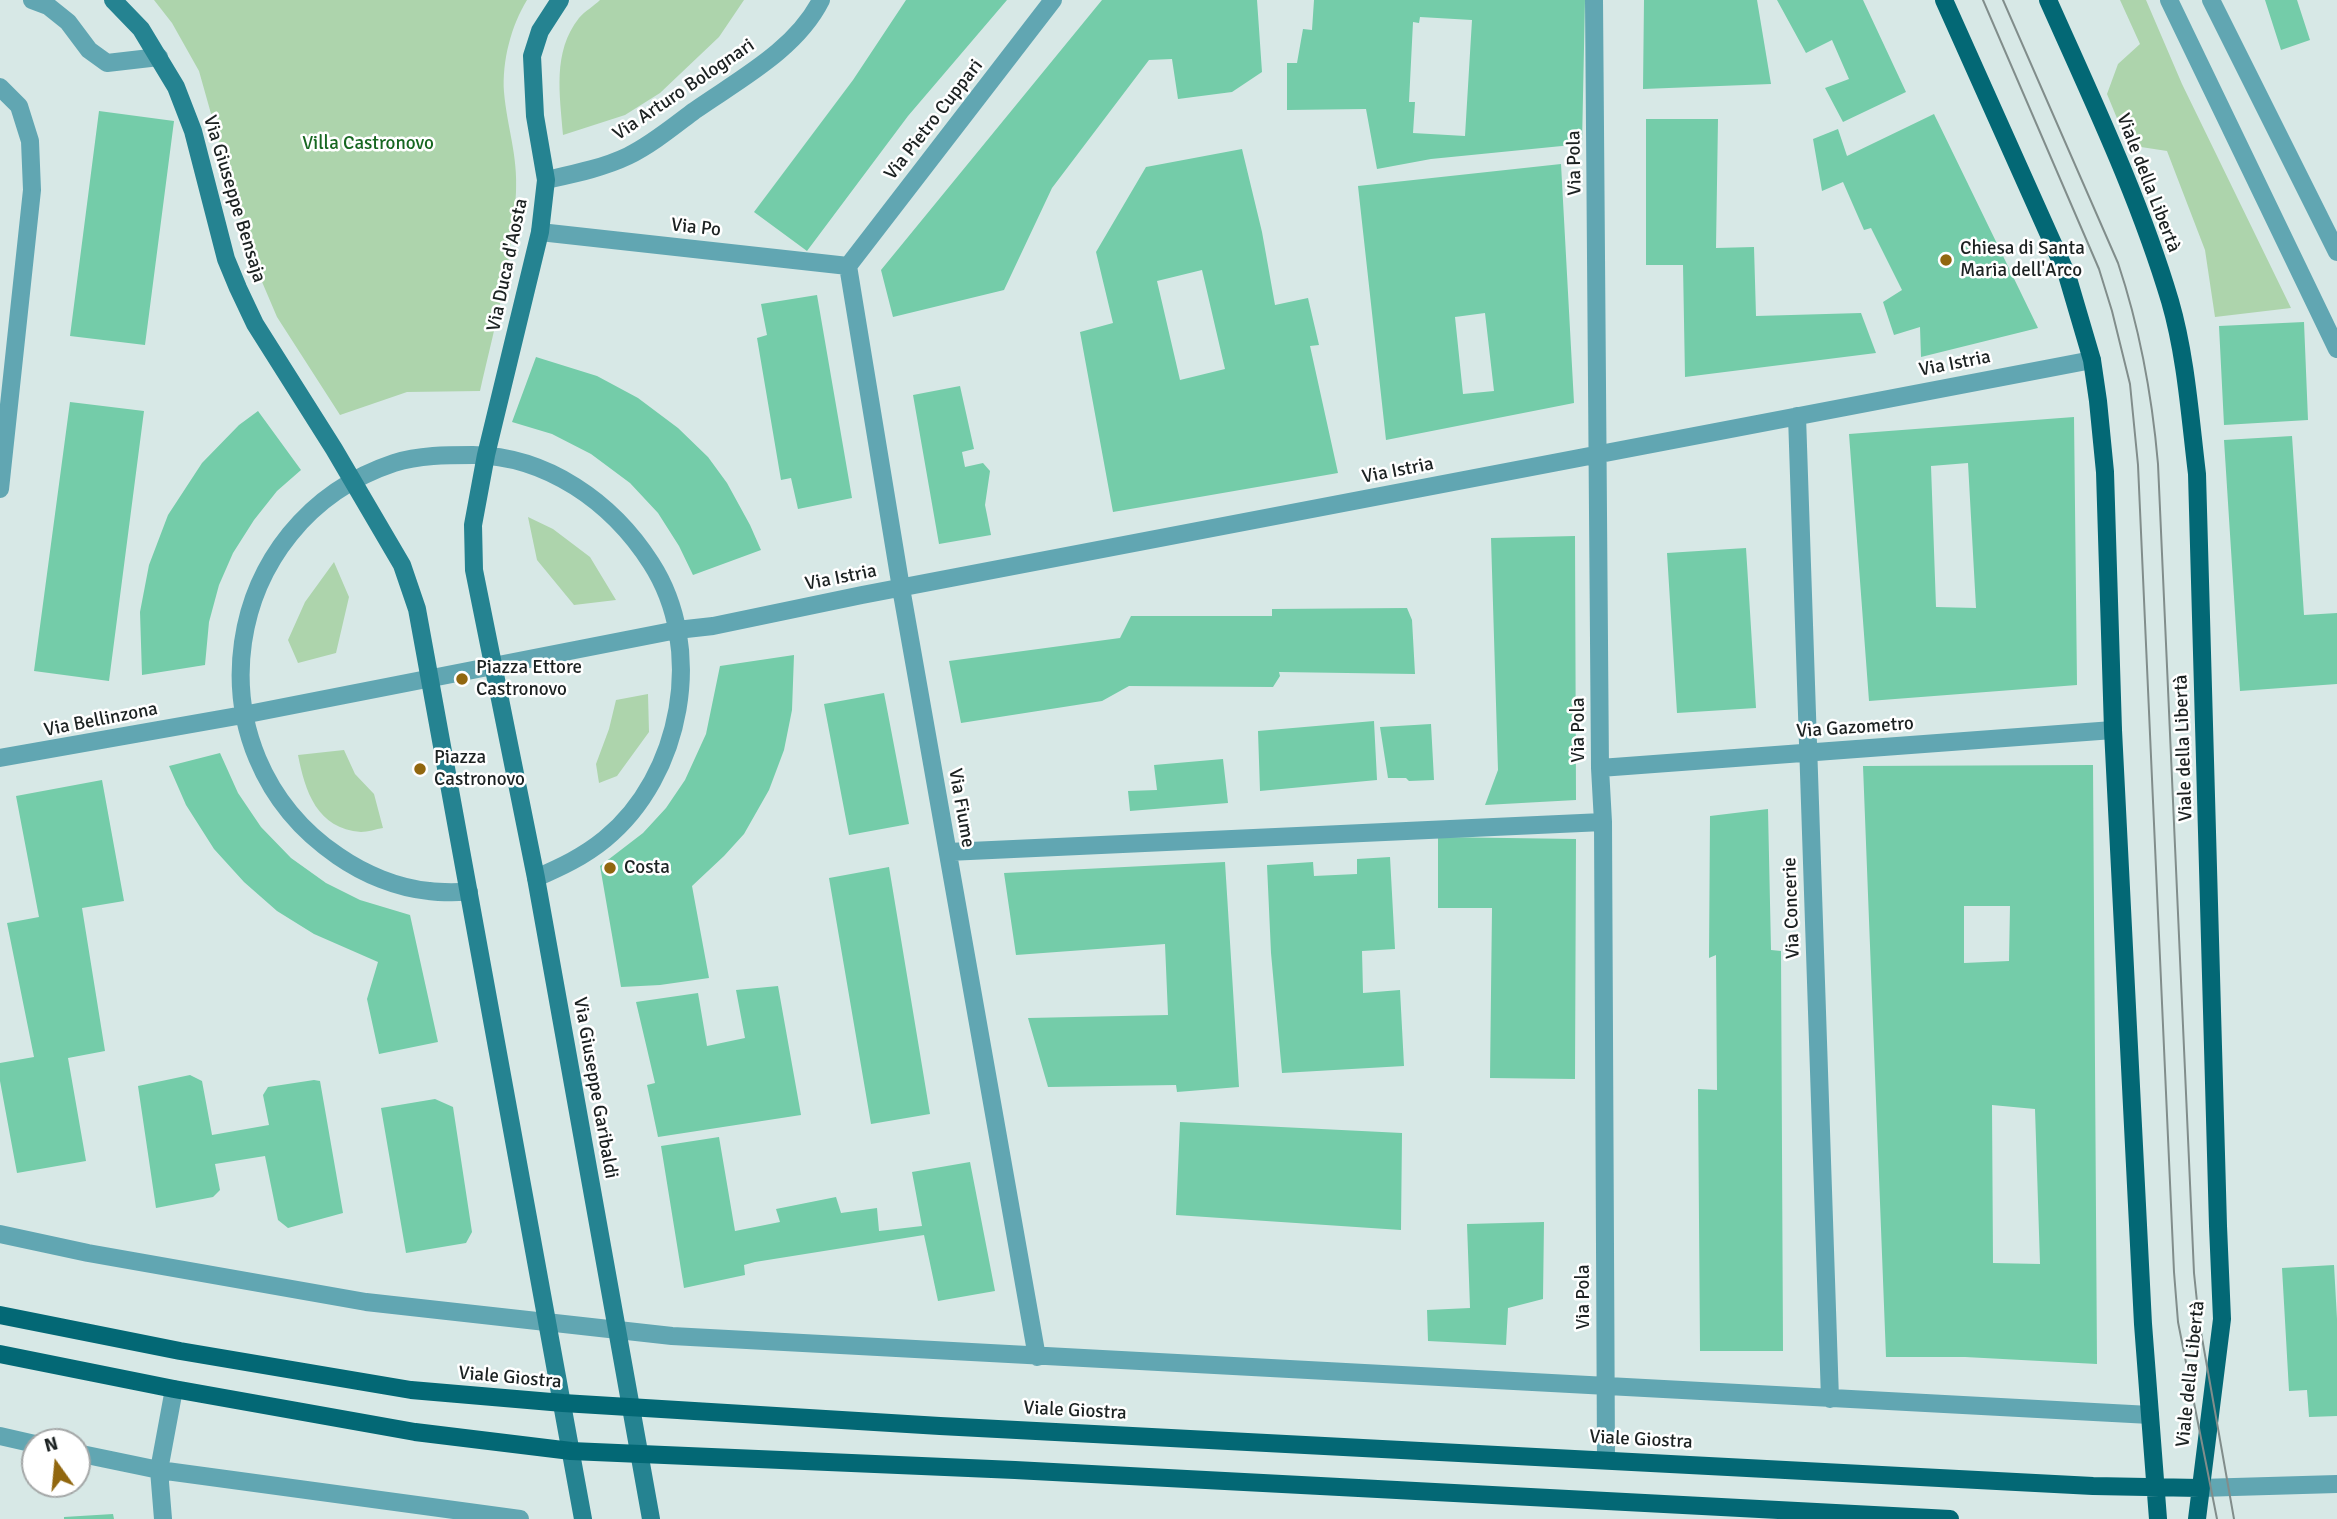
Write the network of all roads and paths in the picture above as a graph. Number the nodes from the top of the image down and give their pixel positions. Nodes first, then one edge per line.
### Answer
1 (32, 0) edge
2 (113, 0) edge
3 (560, 0) edge
4 (821, 0) edge
5 (1053, 0) edge
6 (1594, 0) edge
7 (1944, 0) edge
8 (2048, 0) edge
9 (2169, 0) edge
10 (2211, 0) edge
11 (159, 57) junction
12 (0, 87) edge
13 (546, 180) junction
14 (540, 232) junction
15 (2337, 251) edge
16 (848, 266) junction
17 (2337, 349) edge
18 (2092, 360) junction
19 (1797, 416) junction
20 (1599, 454) junction
21 (486, 455) junction
22 (353, 481) junction
23 (0, 489) edge
24 (901, 588) junction
25 (677, 630) junction
26 (493, 666) junction
27 (430, 678) junction
28 (243, 715) junction
29 (2113, 730) junction
30 (1808, 752) junction
31 (0, 758) edge
32 (1600, 768) junction
33 (1603, 822) junction
34 (948, 852) junction
35 (536, 878) junction
36 (469, 892) junction
37 (0, 1234) edge
38 (0, 1315) edge
39 (548, 1322) junction
40 (617, 1329) junction
41 (0, 1354) edge
42 (1037, 1357) junction
43 (1606, 1387) junction
44 (174, 1389) junction
45 (1830, 1399) junction
46 (564, 1403) junction
47 (631, 1407) junction
48 (2150, 1415) junction
49 (0, 1436) edge
50 (21, 1441) edge
51 (571, 1451) junction
52 (639, 1453) junction
53 (91, 1456) edge
54 (1606, 1460) junction
55 (159, 1470) junction
56 (2337, 1484) edge
57 (2155, 1487) junction
58 (2200, 1488) junction
59 (163, 1519) edge
60 (520, 1519) edge
61 (583, 1519) edge
62 (651, 1519) edge
63 (1950, 1519) edge
64 (2158, 1519) edge
65 (2197, 1519) edge

1 - 11 street
2 - 11 street, Via Giuseppe Bensaja
3 - 13 street, Via Duca d'Aosta
4 - 13 street, Via Arturo Bolognari
5 - 16 street, Via Pietro Cuppari
6 - 20 street, Via Pola
7 - 18 main road, Viale della Libertà
8 - 58 main road, Viale della Libertà
9 - 17 street
10 - 15 street
11 - 22 street, Via Giuseppe Bensaja
12 - 23 street
13 - 14 street, Via Duca d'Aosta
14 - 16 street, Via Po
14 - 21 street, Via Duca d'Aosta
16 - 24 street, Via Fiume
18 - 19 street, Via Istria
18 - 29 main road, Viale della Libertà
19 - 20 street, Via Istria
19 - 30 street, Via Concerie
20 - 24 street, Via Istria
20 - 32 street, Via Pola
21 - 22 street
21 - 25 street
21 - 26 street, Via Giuseppe Garibaldi
22 - 27 street, Via Giuseppe Bensaja
22 - 28 street
24 - 25 street, Via Istria
24 - 34 street, Via Fiume
25 - 26 street, Via Istria
25 - 35 street
26 - 27 street, Via Istria
26 - 35 street, Via Giuseppe Garibaldi
27 - 28 street, Via Bellinzona
27 - 36 street
28 - 31 street, Via Bellinzona
28 - 36 street
29 - 30 street, Via Gazometro
29 - 48 main road, Viale della Libertà
30 - 32 street, Via Gazometro
30 - 45 street, Via Concerie
32 - 33 street, Via Pola
33 - 34 street
33 - 43 street, Via Pola
34 - 42 street, Via Fiume
35 - 40 street, Via Giuseppe Garibaldi
36 - 39 street
37 - 39 street
38 - 46 main road, Viale Giostra
39 - 40 street
39 - 46 street
40 - 42 street
40 - 47 street, Via Giuseppe Garibaldi
41 - 44 main road
42 - 43 street
43 - 45 street
43 - 54 street, Via Pola
44 - 51 main road
44 - 55 street
45 - 48 street
46 - 47 main road, Viale Giostra
46 - 51 street
47 - 52 street, Via Giuseppe Garibaldi
47 - 54 main road, Viale Giostra
48 - 57 main road, Viale della Libertà
49 - 50 street
51 - 52 main road
51 - 61 street
52 - 62 street, Via Giuseppe Garibaldi
52 - 63 main road
53 - 55 street
54 - 57 main road, Viale Giostra
55 - 59 street
55 - 60 street
56 - 58 street
57 - 58 main road, Viale Giostra
57 - 64 main road, Viale della Libertà
58 - 65 main road, Viale della Libertà

